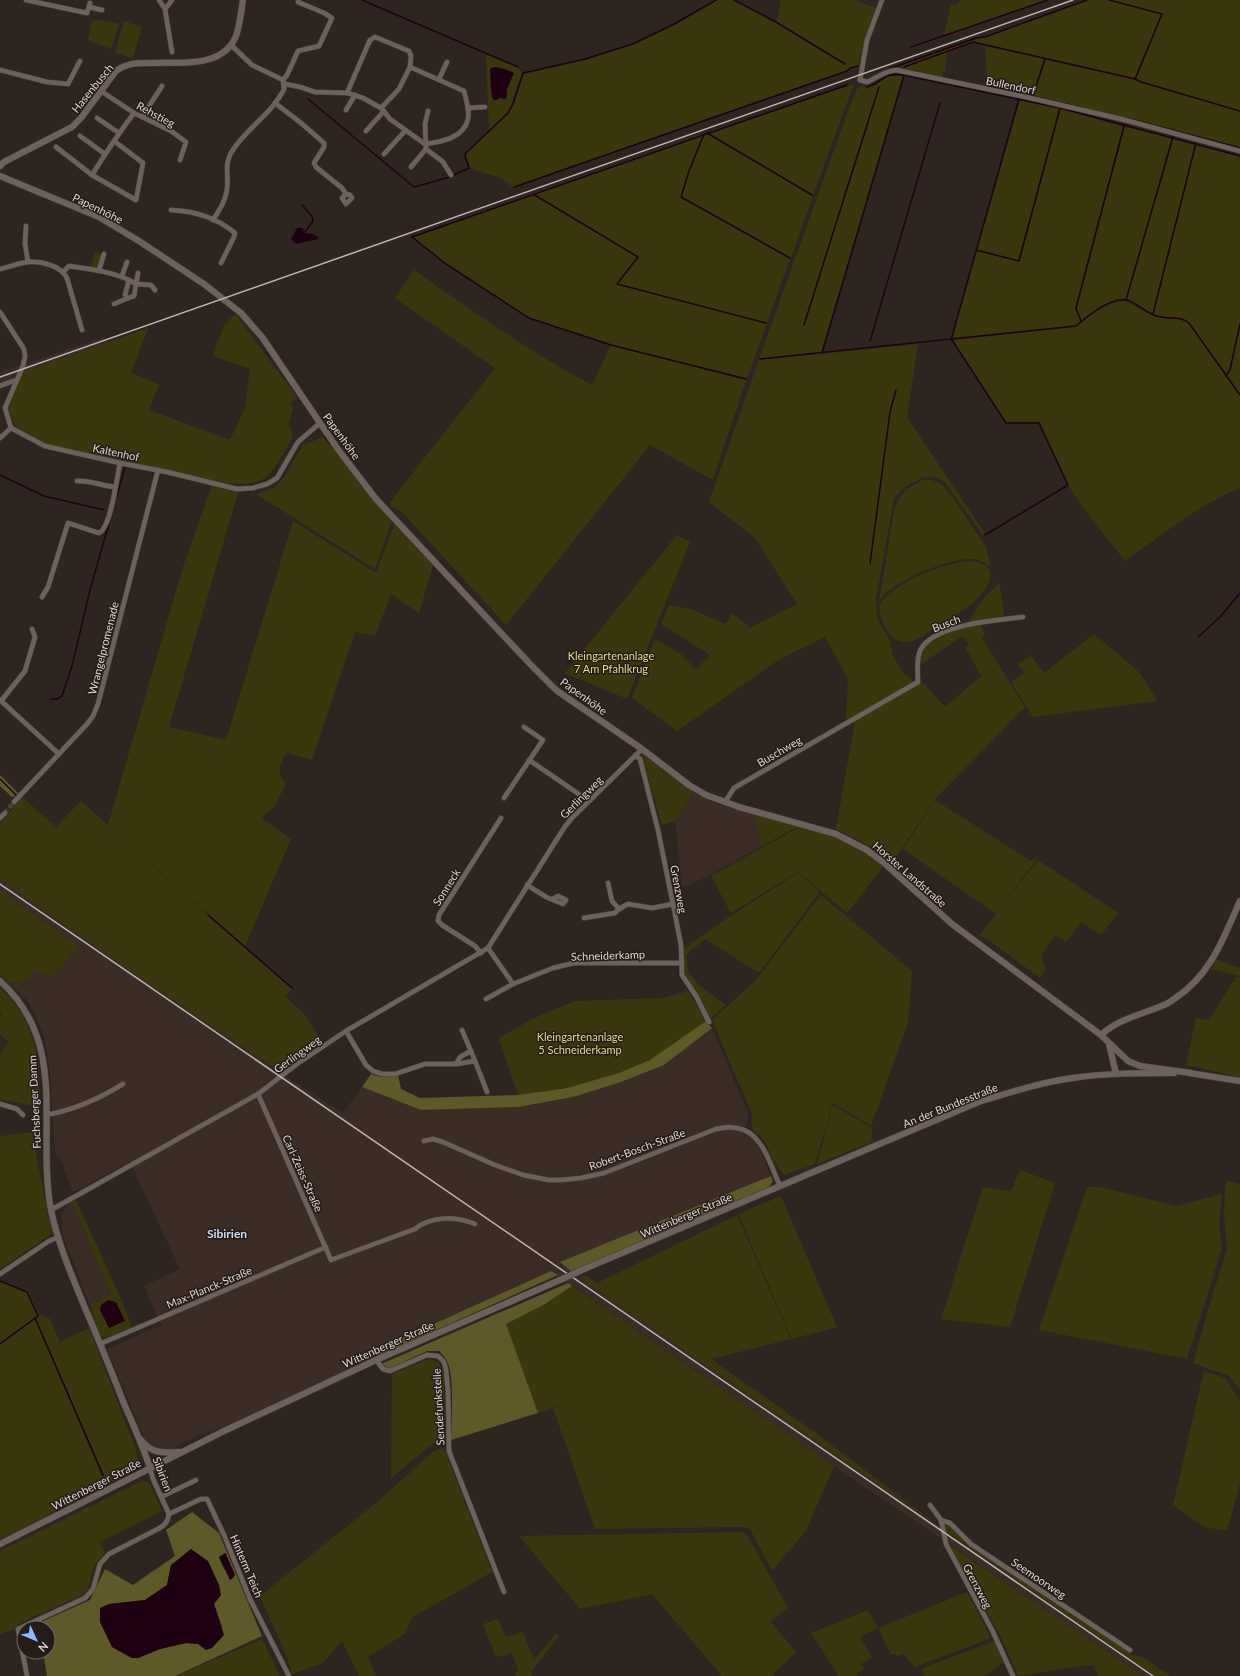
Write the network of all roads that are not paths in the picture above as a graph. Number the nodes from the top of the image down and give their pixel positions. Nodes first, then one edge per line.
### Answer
1 (26, 0) edge
2 (159, 0) edge
3 (172, 0) edge
4 (243, 0) edge
5 (882, 0) edge
6 (35, 1) edge
7 (298, 2) dead end
8 (165, 9) junction
9 (102, 10) dead end
10 (231, 45) junction
11 (172, 52) dead end
12 (80, 61) dead end
13 (447, 62) dead end
14 (410, 66) junction
15 (0, 70) edge
16 (439, 79) junction
17 (284, 82) junction
18 (162, 86) dead end
19 (101, 91) junction
20 (347, 93) junction
21 (355, 95) junction
22 (275, 103) junction
23 (485, 107) dead end
24 (468, 108) junction
25 (383, 109) junction
26 (346, 110) dead end
27 (428, 111) dead end
28 (134, 113) junction
29 (142, 117) junction
30 (96, 118) dead end
31 (366, 131) dead end
32 (405, 131) junction
33 (119, 133) junction
34 (80, 136) dead end
35 (114, 141) junction
36 (426, 146) junction
37 (56, 147) dead end
38 (1240, 151) edge
39 (105, 154) junction
40 (384, 154) dead end
41 (180, 160) dead end
42 (0, 166) edge
43 (411, 166) dead end
44 (92, 175) junction
45 (451, 175) dead end
46 (0, 176) edge
47 (346, 194) dead end
48 (171, 210) dead end
49 (213, 220) junction
50 (26, 226) dead end
51 (104, 254) dead end
52 (28, 262) junction
53 (127, 262) dead end
54 (221, 263) dead end
55 (0, 269) edge
56 (99, 270) junction
57 (64, 271) junction
58 (138, 273) dead end
59 (122, 276) junction
60 (129, 280) junction
61 (136, 284) junction
62 (155, 290) dead end
63 (128, 298) junction
64 (114, 304) dead end
65 (0, 312) edge
66 (82, 330) dead end
67 (16, 380) junction
68 (0, 386) edge
69 (320, 424) junction
70 (11, 428) junction
71 (0, 438) edge
72 (120, 463) junction
73 (158, 470) junction
74 (77, 481) dead end
75 (115, 487) junction
76 (42, 597) dead end
77 (1023, 618) dead end
78 (32, 629) dead end
79 (0, 700) edge
80 (848, 722) joint
81 (524, 727) dead end
82 (642, 749) junction
83 (59, 754) junction
84 (636, 756) junction
85 (529, 760) junction
86 (504, 798) dead end
87 (589, 800) junction
88 (14, 802) tunnel mouth
89 (725, 802) junction
90 (5, 813) tunnel mouth
91 (0, 818) edge
92 (501, 818) dead end
93 (608, 883) dead end
94 (527, 885) junction
95 (553, 899) dead end
96 (1240, 901) edge
97 (673, 904) junction
98 (619, 908) junction
99 (584, 918) dead end
100 (488, 948) junction
101 (481, 953) junction
102 (682, 963) junction
103 (0, 981) edge
104 (513, 984) junction
105 (486, 999) dead end
106 (709, 1022) dead end
107 (462, 1030) dead end
108 (346, 1031) junction
109 (1101, 1035) junction
110 (1109, 1044) junction
111 (471, 1051) junction
112 (475, 1061) junction
113 (456, 1064) junction
114 (1191, 1073) junction
115 (1116, 1074) junction
116 (1240, 1081) edge
117 (123, 1084) dead end
118 (487, 1092) dead end
119 (258, 1094) junction
120 (0, 1104) edge
121 (23, 1115) dead end
122 (46, 1115) junction
123 (424, 1141) dead end
124 (793, 1181) joint
125 (780, 1186) junction
126 (51, 1210) junction
127 (475, 1224) dead end
128 (59, 1237) junction
129 (326, 1247) junction
130 (0, 1274) edge
131 (100, 1344) junction
132 (376, 1360) junction
133 (137, 1436) junction
134 (182, 1452) junction
135 (150, 1468) junction
136 (196, 1480) dead end
137 (161, 1497) junction
138 (930, 1506) dead end
139 (169, 1514) junction
140 (941, 1520) junction
141 (0, 1544) edge
142 (504, 1592) dead end
143 (1130, 1650) dead end
144 (27, 1676) edge
145 (289, 1676) edge
146 (1013, 1676) edge

1 - 6 street
2 - 8 street
3 - 8 street
4 - 10 main road
5 - 38 street, Bullendorf
6 - 9 street
7 - 17 street
8 - 11 street
10 - 17 street
10 - 19 main road, Hasenbusch
12 - 15 street
13 - 16 street
14 - 16 street
14 - 20 street
14 - 25 street
16 - 24 street
17 - 20 street
17 - 22 street
18 - 29 street
19 - 28 street, Rehstieg
19 - 42 main road, Hasenbusch
20 - 21 street
21 - 25 street
21 - 26 street
22 - 47 street
22 - 49 street
23 - 24 street
24 - 36 street
25 - 31 street
25 - 32 street
27 - 36 street
28 - 29 street, Rehstieg
28 - 33 street
29 - 41 street, Rehstieg
30 - 33 street
32 - 36 street
32 - 40 street
33 - 35 street
34 - 39 street
35 - 39 street
35 - 44 street
36 - 43 street
36 - 45 street
37 - 44 street
39 - 44 street
46 - 69 main road, Papenhöhe
48 - 49 street
49 - 54 street
50 - 52 street
51 - 56 street
52 - 55 street
52 - 57 street
53 - 59 street
56 - 57 street
56 - 59 street
57 - 66 street
58 - 61 street
59 - 60 street
60 - 61 street
60 - 63 street
61 - 62 street
61 - 63 street
63 - 64 street
65 - 67 street
67 - 68 street
67 - 70 street
69 - 73 street, Kaltenhof
69 - 82 main road, Papenhöhe
70 - 71 street
70 - 72 street, Kaltenhof
72 - 73 street, Kaltenhof
72 - 75 street
73 - 83 street, Wrangelpromenade
74 - 75 street
75 - 76 street
77 - 80 street, Busch
78 - 79 street
79 - 83 street
80 - 89 street, Buschweg
81 - 85 street
82 - 84 street, Gerlingweg
82 - 89 main road, Horster Landstraße
83 - 88 street, Wrangelpromenade
84 - 87 street, Gerlingweg
84 - 97 street, Grenzweg
85 - 86 street
85 - 87 street
87 - 94 street, Gerlingweg
89 - 109 main road, Horster Landstraße
90 - 91 street
92 - 101 street, Sonneck
93 - 98 street
94 - 95 street
94 - 100 street, Gerlingweg
96 - 109 main road
97 - 98 street
97 - 102 street, Grenzweg
98 - 99 street
100 - 101 street, Gerlingweg
100 - 104 street
101 - 108 street, Gerlingweg
102 - 104 street, Schneiderkamp
102 - 106 street, Grenzweg
103 - 122 main road, Fuchsberger Damm
104 - 105 street, Schneiderkamp
107 - 111 street
108 - 113 street
108 - 119 street, Gerlingweg
109 - 110 main road, Horster Landstraße
110 - 114 main road, Horster Landstraße
110 - 115 main road
111 - 112 street
111 - 113 street
112 - 113 street
112 - 118 street
114 - 115 main road, An der Bundesstraße
114 - 116 main road, An der Bundesstraße
115 - 124 main road, An der Bundesstraße
117 - 122 street
119 - 126 street, Gerlingweg
119 - 129 street, Carl-Zeiss-Straße
120 - 121 street
122 - 126 main road, Fuchsberger Damm
123 - 125 street, Robert-Bosch-Straße
124 - 125 main road, Wittenberger Straße
125 - 132 main road, Wittenberger Straße, bridge
126 - 128 main road, Sibirien
127 - 129 street, Carl-Zeiss-Straße
128 - 130 street
128 - 131 main road, Sibirien
129 - 131 street, Max-Planck-Straße
131 - 133 main road, Sibirien
132 - 134 main road, Wittenberger Straße
132 - 142 street, Sendefunkstelle
133 - 134 main road
133 - 135 main road, Sibirien
134 - 135 main road, Wittenberger Straße
135 - 137 street, Sibirien
135 - 141 main road, Wittenberger Straße
136 - 137 street
137 - 139 street, Sibirien
138 - 140 street, Grenzweg
139 - 144 street
139 - 145 street, Hinterm Teich
140 - 143 street, Seemoorweg
140 - 146 street, Grenzweg

